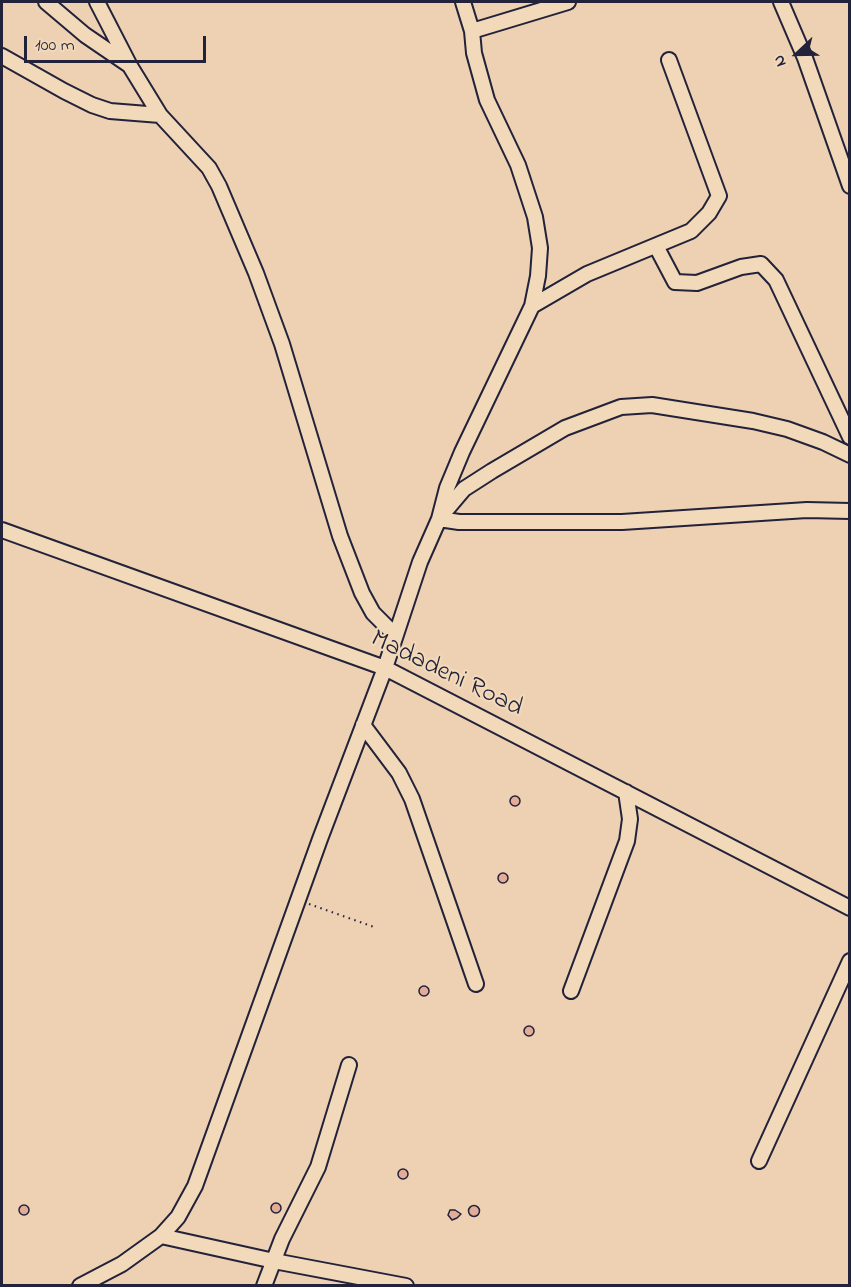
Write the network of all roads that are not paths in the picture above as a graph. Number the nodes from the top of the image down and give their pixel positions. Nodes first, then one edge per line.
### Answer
1 (46, 2) edge
2 (97, 2) edge
3 (464, 2) edge
4 (568, 2) edge
5 (781, 2) edge
6 (472, 31) junction
7 (2, 56) edge
8 (669, 60) dead end
9 (130, 66) junction
10 (160, 115) junction
11 (847, 171) edge
12 (849, 186) edge
13 (656, 246) junction
14 (532, 306) junction
15 (849, 437) edge
16 (849, 455) edge
17 (849, 511) edge
18 (439, 519) junction
19 (2, 530) edge
20 (395, 635) junction
21 (385, 668) junction
22 (363, 725) junction
23 (626, 792) junction
24 (849, 909) edge
25 (849, 961) edge
26 (476, 984) dead end
27 (571, 991) dead end
28 (349, 1065) dead end
29 (759, 1161) dead end
30 (161, 1236) junction
31 (274, 1261) junction
32 (378, 1283) edge
33 (80, 1286) edge
34 (264, 1286) edge
35 (406, 1286) edge

1 - 9 street
2 - 9 street
3 - 6 street
4 - 6 street
5 - 11 street
6 - 14 street
7 - 10 street
8 - 13 street
9 - 10 street
10 - 20 street
11 - 12 street
13 - 14 street
13 - 15 street
14 - 18 street
16 - 18 street
17 - 18 street
18 - 20 street
19 - 21 street, Madadeni Road
20 - 21 street
21 - 22 street
21 - 23 street, Madadeni Road
22 - 26 street
22 - 30 street
23 - 24 street, Madadeni Road
23 - 27 street
25 - 29 street
28 - 31 street
30 - 31 street
30 - 33 street
31 - 32 street
31 - 34 street
32 - 35 street

